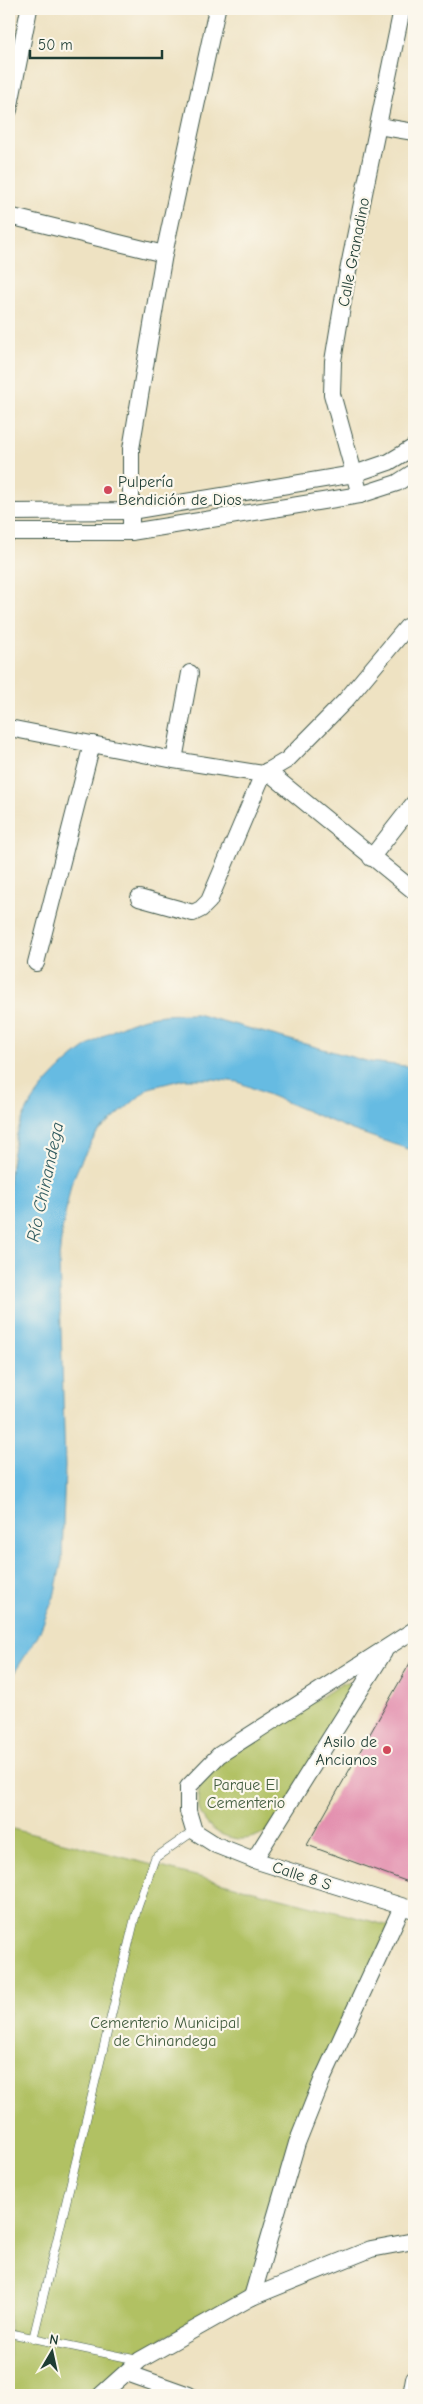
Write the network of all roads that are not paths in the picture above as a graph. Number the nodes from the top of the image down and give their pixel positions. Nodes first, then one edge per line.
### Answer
1 (29, 9) edge
2 (217, 9) edge
3 (402, 9) edge
4 (9, 110) edge
5 (378, 126) junction
6 (414, 132) edge
7 (9, 216) edge
8 (164, 254) junction
9 (414, 447) edge
10 (414, 472) edge
11 (354, 474) junction
12 (360, 495) junction
13 (131, 511) junction
14 (9, 512) edge
15 (9, 532) edge
16 (131, 532) junction
17 (408, 627) dead end
18 (190, 672) dead end
19 (9, 728) edge
20 (92, 744) junction
21 (174, 760) junction
22 (265, 773) junction
23 (414, 803) edge
24 (371, 858) junction
25 (414, 891) edge
26 (139, 898) dead end
27 (36, 963) dead end
28 (414, 1630) edge
29 (388, 1646) junction
30 (194, 1830) junction
31 (254, 1860) junction
32 (408, 1909) edge
33 (414, 2241) edge
34 (252, 2297) junction
35 (9, 2333) edge
36 (33, 2339) junction
37 (140, 2360) junction
38 (127, 2373) junction
39 (414, 2378) edge
40 (101, 2395) edge
41 (189, 2395) edge
42 (411, 2395) edge

1 - 4 street
2 - 8 street
3 - 5 street, Calle Granadino
5 - 6 street
5 - 11 street, Calle Granadino
7 - 8 street
8 - 13 street
9 - 11 street
10 - 12 street
11 - 12 street, Calle Granadino
11 - 13 street
12 - 16 street
13 - 14 street
13 - 16 street
15 - 16 street
17 - 22 street
18 - 21 street
19 - 20 street
20 - 21 street
20 - 27 street
21 - 22 street
22 - 24 street
22 - 26 street
23 - 24 street
24 - 25 street
28 - 29 street
29 - 30 street
29 - 31 street
30 - 31 street, Calle 8 S
30 - 36 lane
31 - 32 street, Calle 8 S
32 - 34 street
33 - 34 street
34 - 37 street
35 - 36 lane
36 - 37 lane
37 - 38 street
38 - 40 street
38 - 41 street
39 - 42 street

